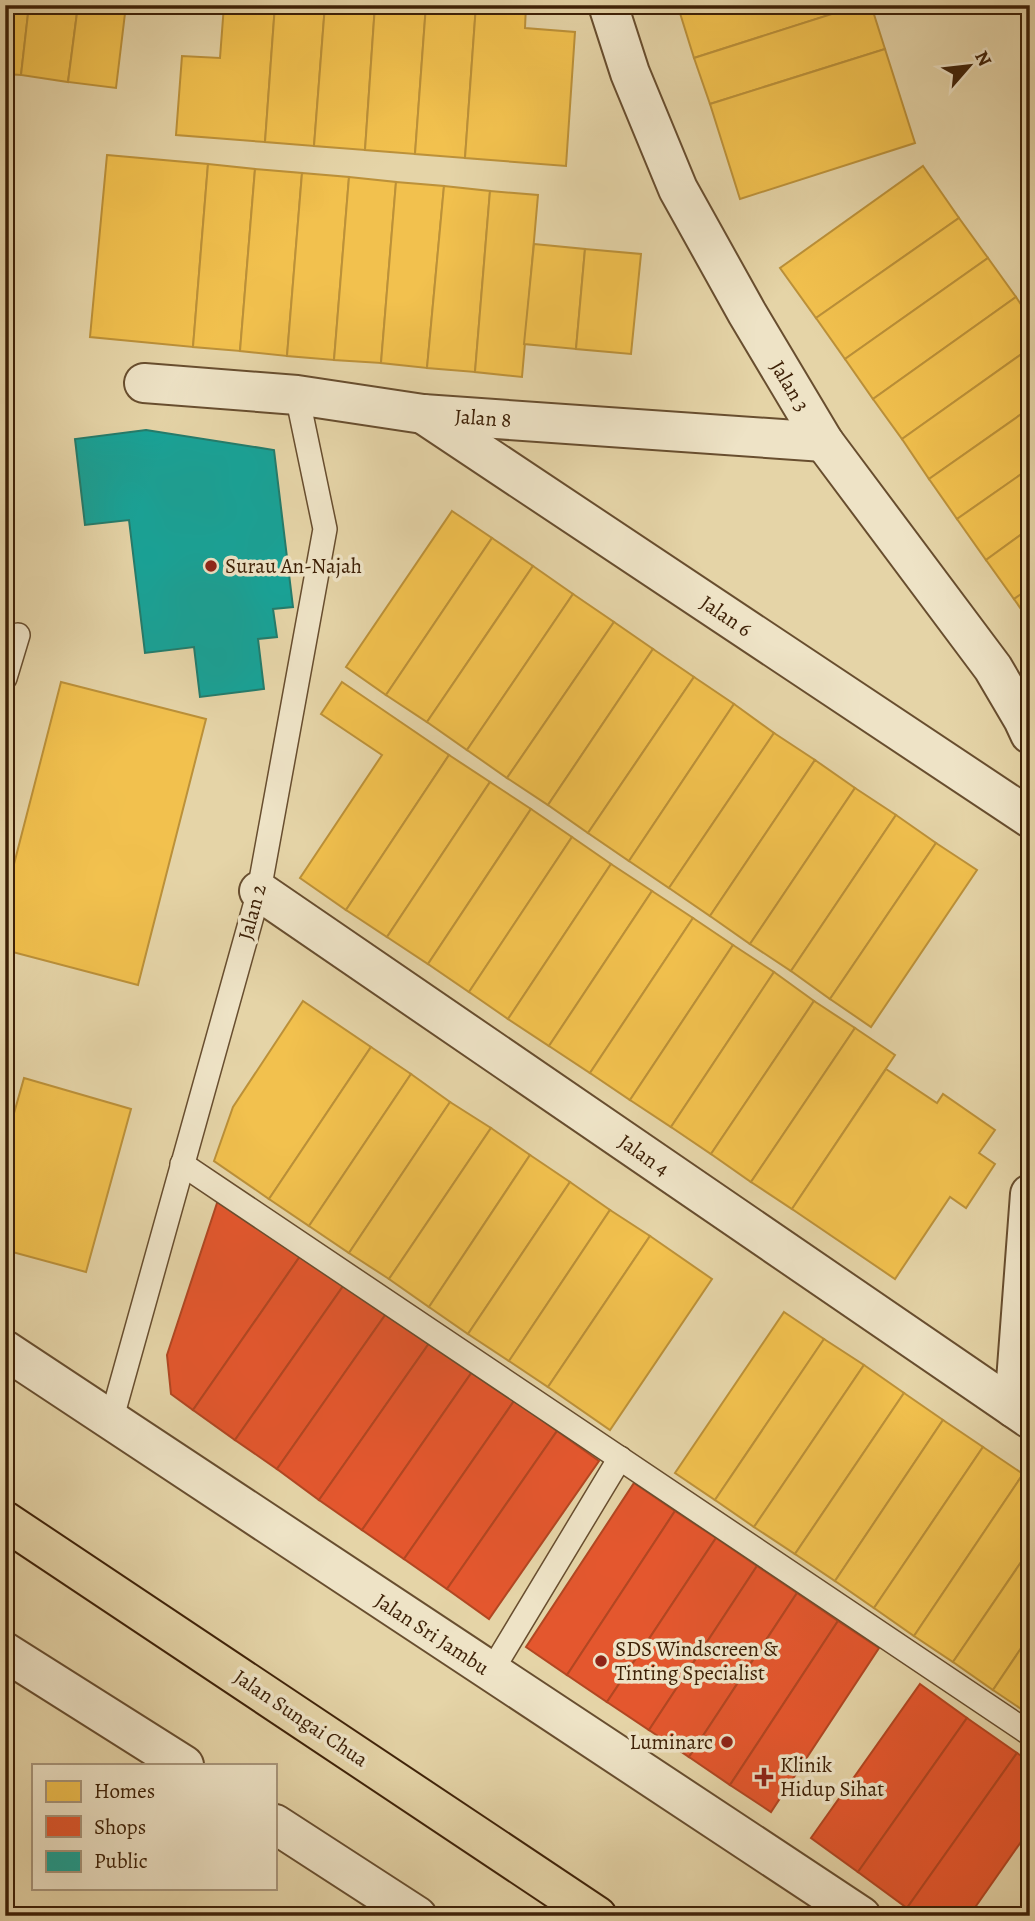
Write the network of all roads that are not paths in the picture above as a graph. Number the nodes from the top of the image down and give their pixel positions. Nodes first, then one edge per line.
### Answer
1 (608, 5) edge
2 (144, 383) dead end
3 (297, 395) junction
4 (423, 414) junction
5 (824, 442) junction
6 (18, 635) dead end
7 (5, 678) edge
8 (1030, 734) edge
9 (1030, 818) edge
10 (258, 891) junction
11 (182, 1164) junction
12 (1030, 1194) edge
13 (5, 1350) edge
14 (1022, 1414) edge
15 (111, 1421) junction
16 (620, 1458) junction
17 (5, 1521) edge
18 (5, 1652) edge
19 (491, 1672) junction
20 (1030, 1734) edge
21 (182, 1764) edge
22 (276, 1825) edge
23 (417, 1916) edge
24 (597, 1916) edge
25 (860, 1916) edge

1 - 5 street, Jalan 3
2 - 3 street, Jalan 8
3 - 4 street, Jalan 8
3 - 10 lane, Jalan 2
4 - 5 street, Jalan 8
4 - 9 street, Jalan 6
5 - 8 street, Jalan 3
6 - 7 lane
10 - 11 lane, Jalan 2
10 - 14 street, Jalan 4
11 - 15 lane, Jalan 2
11 - 16 lane
12 - 14 street
13 - 15 street, Jalan Sri Jambu
15 - 19 street, Jalan Sri Jambu
16 - 19 lane
16 - 20 lane
17 - 24 main road, Jalan Sungai Chua
18 - 21 street
19 - 25 street, Jalan Sri Jambu
22 - 23 street

